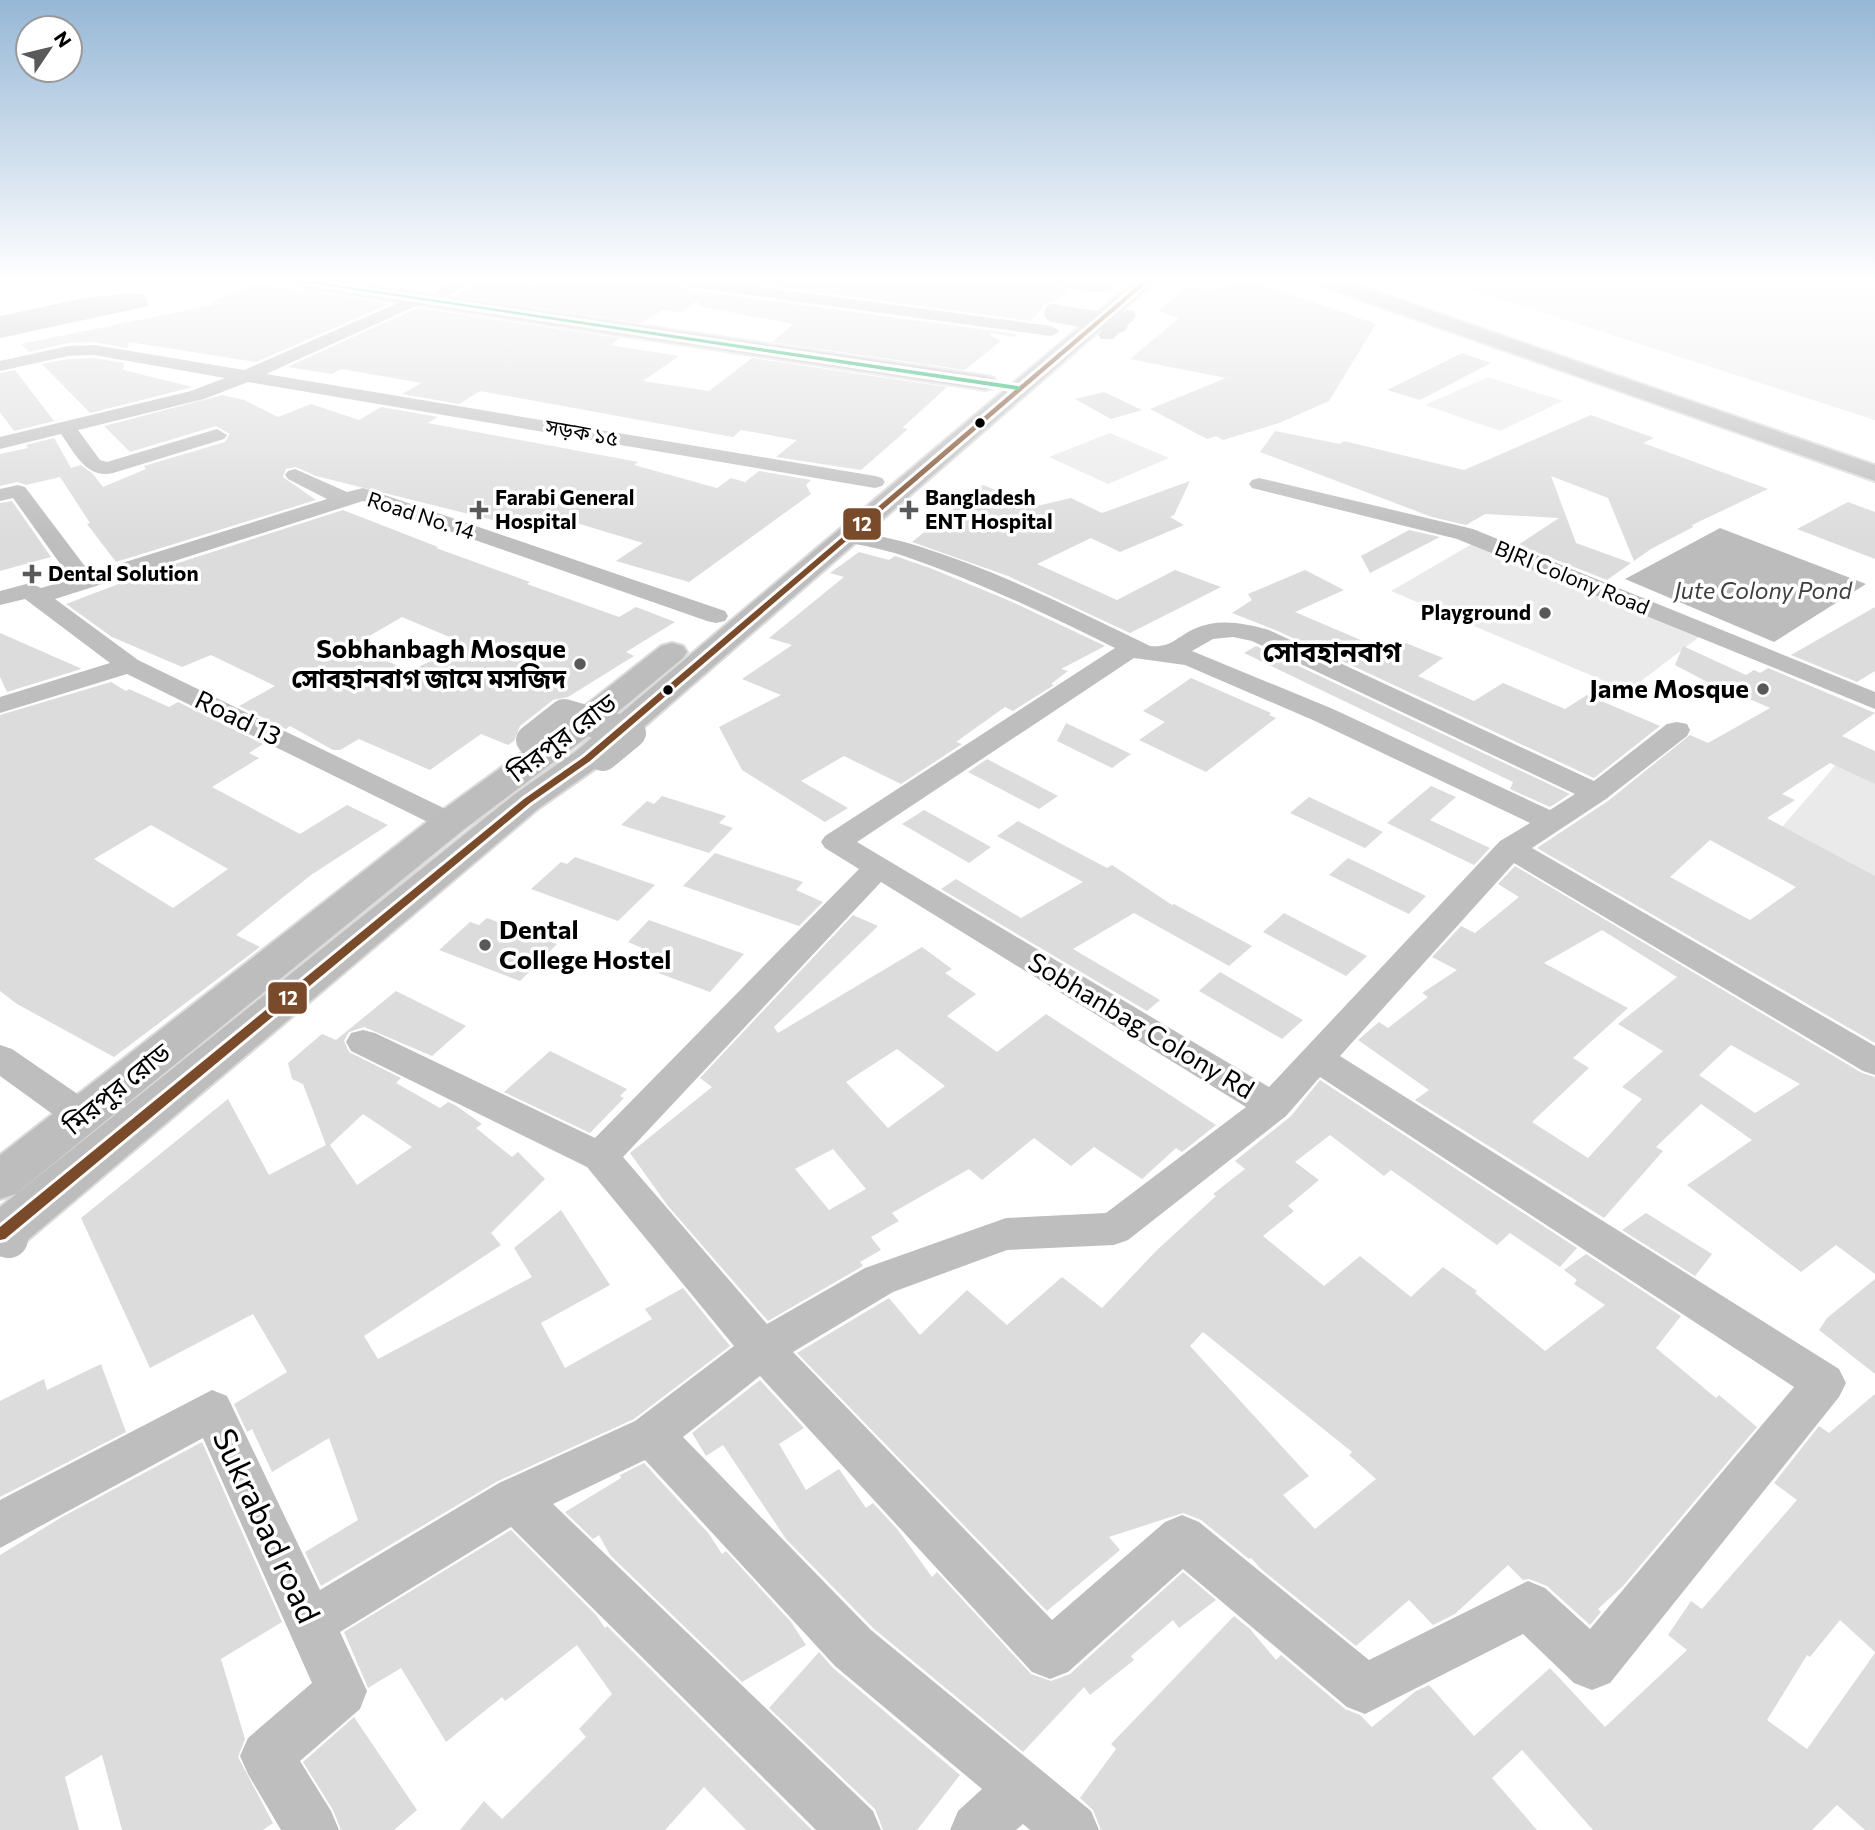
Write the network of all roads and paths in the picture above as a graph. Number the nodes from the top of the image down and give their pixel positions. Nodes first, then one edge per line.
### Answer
1 (193, 367) edge
2 (265, 367) edge
3 (912, 367) edge
4 (1012, 367) edge
5 (1021, 367) edge
6 (1573, 367) edge
7 (246, 376) junction
8 (1001, 381) junction
9 (67, 428) junction
10 (217, 435) dead end
11 (0, 443) edge
12 (1875, 473) edge
13 (295, 475) dead end
14 (875, 482) junction
15 (1259, 484) dead end
16 (0, 495) edge
17 (344, 499) junction
18 (850, 536) junction
19 (85, 582) junction
20 (37, 597) junction
21 (0, 598) edge
22 (706, 635) junction
23 (1132, 648) junction
24 (1172, 654) junction
25 (129, 664) junction
26 (1875, 701) edge
27 (0, 705) edge
28 (1678, 730) dead end
29 (531, 740) dead end
30 (603, 756) dead end
31 (1596, 793) junction
32 (1549, 821) junction
33 (450, 822) junction
34 (1511, 848) junction
35 (878, 867) junction
36 (363, 1042) dead end
37 (0, 1058) edge
38 (1317, 1058) junction
39 (1875, 1062) edge
40 (1273, 1106) junction
41 (82, 1116) junction
42 (600, 1157) junction
43 (0, 1181) edge
44 (3, 1236) edge
45 (762, 1349) junction
46 (651, 1435) junction
47 (515, 1499) junction
48 (0, 1525) edge
49 (310, 1623) junction
50 (1022, 1788) junction
51 (312, 1830) edge
52 (854, 1830) edge
53 (977, 1830) edge
54 (1072, 1830) edge

1 - 7 street, সড়ক ১৫
2 - 7 street
3 - 8 main road
4 - 8 main road, মিরপুর রোড
5 - 8 main road, মিরপুর রোড
6 - 12 main road
7 - 9 street
7 - 14 street, সড়ক ১৫
8 - 14 main road, মিরপুর রোড
8 - 18 main road, মিরপুর রোড
9 - 10 street
9 - 11 street
13 - 17 street
14 - 22 main road, মিরপুর রোড
15 - 26 street, BJRI Colony Road
16 - 19 street
17 - 19 street, Road No. 14
17 - 22 street, Road No. 14
18 - 22 main road, মিরপুর রোড
18 - 23 street
19 - 20 street, Road No. 14
20 - 21 street, Road No. 14
20 - 25 street, Road 13
22 - 33 main road, মিরপুর রোড
22 - 44 main road, মিরপুর রোড
23 - 24 street
23 - 35 street, Sobhanbag Colony Rd
24 - 31 street
24 - 32 street
25 - 27 street
25 - 33 street, Road 13
28 - 31 street, Sobhanbag Colony Rd
29 - 30 street, bridge
31 - 32 street, Sobhanbag Colony Rd
32 - 34 street, Sobhanbag Colony Rd
33 - 41 main road, মিরপুর রোড
34 - 38 street, Sobhanbag Colony Rd
34 - 39 street
35 - 40 street, Sobhanbag Colony Rd
35 - 42 street
36 - 42 street
37 - 41 street
38 - 40 street, Sobhanbag Colony Rd
38 - 45 street
40 - 45 street
41 - 43 main road, মিরপুর রোড
42 - 45 street
45 - 46 street
46 - 47 street
46 - 50 street
47 - 49 street
47 - 52 street
48 - 49 street, Sukrabad road
49 - 51 street, Sukrabad road
50 - 53 street
50 - 54 street

